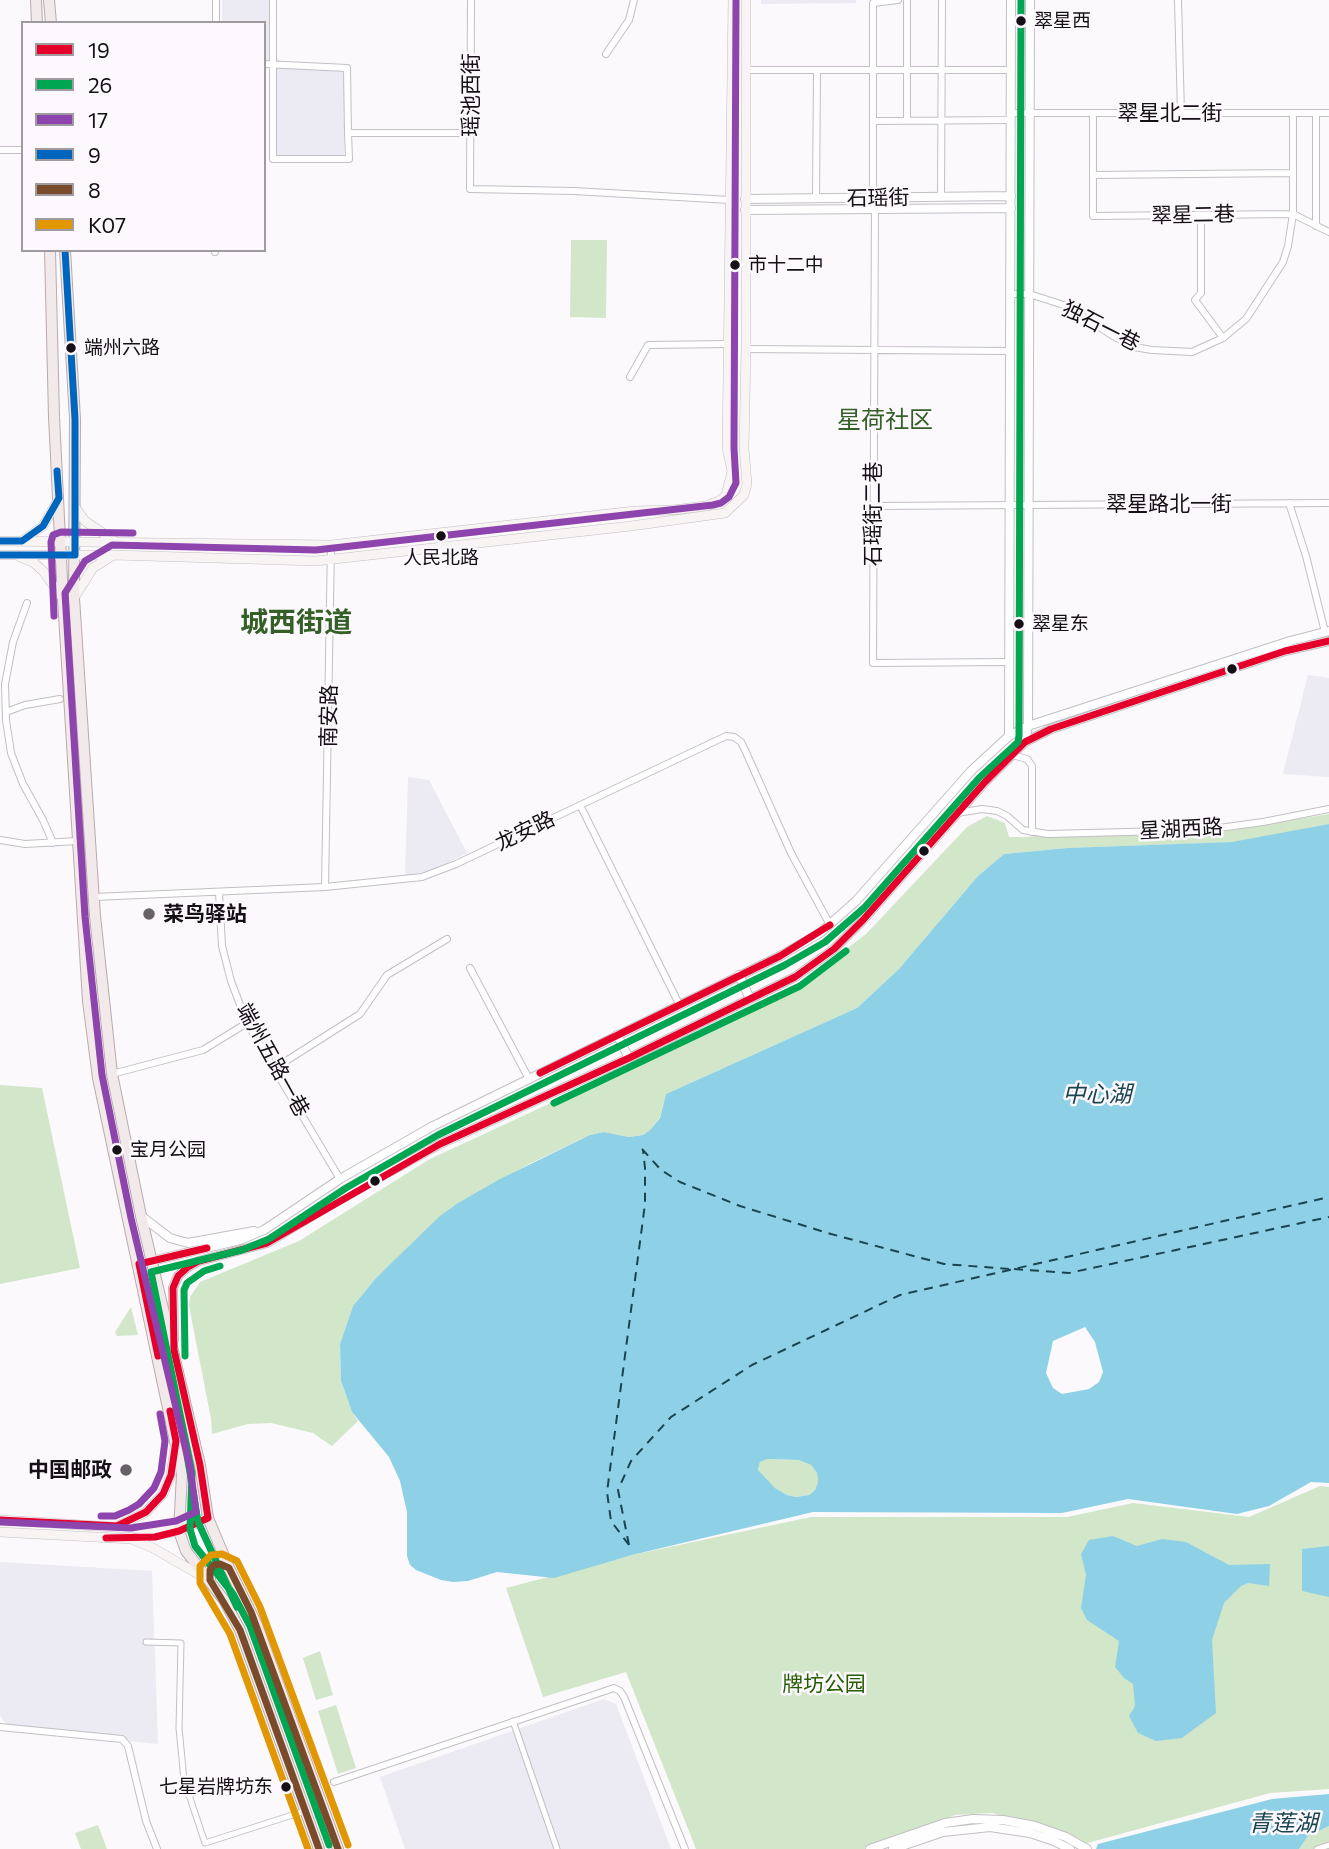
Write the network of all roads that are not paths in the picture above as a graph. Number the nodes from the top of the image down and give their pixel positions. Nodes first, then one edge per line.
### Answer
1 (36, 0) edge
2 (49, 0) edge
3 (216, 0) edge
4 (273, 0) edge
5 (471, 0) edge
6 (634, 0) edge
7 (733, 0) edge
8 (746, 0) edge
9 (898, 0) edge
10 (907, 0) edge
11 (942, 0) edge
12 (1011, 0) edge
13 (1030, 0) edge
14 (1178, 0) edge
15 (37, 21) edge
16 (51, 21) edge
17 (216, 21) edge
18 (606, 54) dead end
19 (266, 64) edge
20 (272, 65) junction
21 (746, 70) junction
22 (817, 70) junction
23 (873, 70) junction
24 (907, 70) junction
25 (941, 70) junction
26 (1011, 70) junction
27 (1030, 113) junction
28 (1093, 113) junction
29 (1181, 113) junction
30 (1293, 113) junction
31 (1316, 113) junction
32 (1329, 113) edge
33 (1011, 117) junction
34 (907, 120) junction
35 (941, 120) junction
36 (873, 121) junction
37 (348, 133) junction
38 (471, 133) junction
39 (0, 150) edge
40 (21, 150) edge
41 (1293, 173) junction
42 (1093, 174) junction
43 (1010, 196) junction
44 (941, 197) junction
45 (817, 198) junction
46 (875, 198) junction
47 (730, 200) junction
48 (746, 205) junction
49 (1010, 208) junction
50 (875, 209) junction
51 (1293, 214) junction
52 (1201, 215) junction
53 (1316, 226) junction
54 (1329, 232) edge
55 (50, 252) edge
56 (65, 252) edge
57 (1010, 295) junction
58 (1029, 295) junction
59 (1223, 338) junction
60 (729, 344) junction
61 (746, 349) junction
62 (874, 349) junction
63 (1010, 351) junction
64 (630, 377) dead end
65 (59, 498) junction
66 (1289, 503) junction
67 (1329, 503) edge
68 (1009, 505) junction
69 (1028, 505) junction
70 (873, 506) junction
71 (75, 507) junction
72 (0, 541) edge
73 (22, 541) junction
74 (61, 542) junction
75 (75, 542) junction
76 (105, 542) junction
77 (117, 543) junction
78 (331, 545) junction
79 (0, 555) edge
80 (16, 555) junction
81 (61, 555) junction
82 (75, 555) junction
83 (109, 555) junction
84 (332, 559) junction
85 (69, 598) junction
86 (27, 603) dead end
87 (1327, 636) edge
88 (1009, 662) junction
89 (60, 699) dead end
90 (1028, 706) junction
91 (1009, 707) junction
92 (6, 712) junction
93 (1028, 726) junction
94 (1009, 736) junction
95 (1025, 742) junction
96 (1012, 755) junction
97 (971, 771) junction
98 (985, 782) junction
99 (580, 804) junction
100 (1329, 809) edge
101 (957, 813) junction
102 (1032, 832) junction
103 (0, 840) edge
104 (78, 841) junction
105 (52, 843) junction
106 (325, 887) junction
107 (219, 892) junction
108 (94, 897) junction
109 (830, 925) junction
110 (447, 939) dead end
111 (470, 968) dead end
112 (739, 975) junction
113 (750, 999) junction
114 (679, 1004) junction
115 (247, 1023) junction
116 (617, 1035) junction
117 (629, 1058) junction
118 (275, 1068) junction
119 (112, 1074) junction
120 (529, 1079) junction
121 (340, 1179) junction
122 (141, 1216) junction
123 (264, 1230) junction
124 (151, 1261) junction
125 (139, 1264) junction
126 (174, 1350) junction
127 (176, 1441) junction
128 (208, 1518) junction
129 (0, 1520) edge
130 (117, 1526) junction
131 (178, 1527) junction
132 (0, 1532) edge
133 (132, 1539) junction
134 (229, 1568) junction
135 (210, 1580) junction
136 (146, 1642) dead end
137 (513, 1721) junction
138 (0, 1727) edge
139 (334, 1782) dead end
140 (305, 1811) junction
141 (1329, 1845) edge
142 (157, 1849) edge
143 (319, 1849) edge
144 (338, 1849) edge
145 (557, 1849) edge
146 (685, 1849) edge
147 (870, 1849) edge
148 (893, 1849) edge
149 (1070, 1849) edge
150 (1087, 1849) edge
151 (1317, 1849) edge

1 - 15 main road
2 - 16 main road
3 - 17 street
4 - 20 street
5 - 38 street, 瑶池西街
6 - 18 street
7 - 47 main road
8 - 21 main road
9 - 23 street, 石瑶街二巷
10 - 24 street
11 - 25 street
12 - 26 street
13 - 27 street
14 - 29 street
19 - 20 street
20 - 37 street
20 - 37 street
21 - 22 street
21 - 48 main road
22 - 23 street
22 - 45 street
23 - 24 street
23 - 36 street, 石瑶街二巷
24 - 25 street
24 - 34 street
25 - 26 street
25 - 35 street
26 - 33 street
27 - 28 street, 翠星北二街
27 - 33 street, 翠星北二街
27 - 58 street
28 - 29 street, 翠星北二街
28 - 42 street
29 - 30 street, 翠星北二街
30 - 31 street, 翠星北二街
30 - 41 street
31 - 32 street, 翠星北二街
31 - 53 street
33 - 35 street, 翠星北二街
33 - 43 street
34 - 35 street, 翠星北二街
34 - 36 street, 翠星北二街
35 - 44 street
36 - 46 street, 石瑶街二巷
37 - 38 street
38 - 47 street, 瑶池西街
39 - 40 street
41 - 42 street
41 - 51 street
42 - 52 street, 翠星二巷
43 - 44 street, 石瑶街
43 - 49 street
44 - 46 street, 石瑶街
45 - 46 street, 石瑶街
45 - 48 street, 石瑶街
46 - 50 street, 石瑶街二巷
47 - 60 main road
48 - 50 street, 石瑶街
48 - 61 main road
49 - 50 street, 石瑶街
49 - 57 street
50 - 62 street, 石瑶街二巷
51 - 52 street, 翠星二巷
51 - 53 street
51 - 59 street
52 - 59 street
53 - 54 street
55 - 65 main road
56 - 71 main road
57 - 58 street, 独石一巷
57 - 63 street
58 - 59 street, 独石一巷
58 - 69 street
60 - 64 street
60 - 78 main road
61 - 62 street
61 - 84 main road
62 - 63 street
62 - 70 street, 石瑶街二巷
63 - 68 street
65 - 73 main road
65 - 74 main road
66 - 67 street, 翠星路北一街
66 - 69 street, 翠星路北一街
66 - 87 street
68 - 69 street, 翠星路北一街
68 - 70 street, 翠星路北一街
68 - 88 street
69 - 90 street
70 - 88 street, 石瑶街二巷
71 - 75 main road
71 - 77 main road
72 - 73 main road
73 - 74 main road
74 - 75 main road
74 - 81 main road
75 - 76 main road
75 - 82 main road
76 - 77 main road
76 - 83 main road
77 - 78 main road
78 - 84 street, 南安路
79 - 80 main road
80 - 81 main road
80 - 85 main road
81 - 82 main road
81 - 85 main road
82 - 83 main road
82 - 85 main road
83 - 84 main road
83 - 85 main road
84 - 106 street, 南安路
85 - 104 main road
85 - 108 main road
86 - 92 street
87 - 93 street
87 - 95 street
88 - 91 street
89 - 92 street
90 - 91 street
90 - 93 street
91 - 94 street
92 - 105 street
93 - 94 street
93 - 95 street
94 - 97 street
95 - 96 street
96 - 98 street
96 - 102 street
97 - 98 street
97 - 109 street
98 - 101 street
99 - 106 street, 龙安路
99 - 109 street, 龙安路
99 - 114 street
100 - 102 street, 星湖西路
101 - 102 street
101 - 113 street
103 - 105 street
104 - 105 street
104 - 125 main road
106 - 107 street, 龙安路
107 - 108 street, 龙安路
107 - 115 street, 端州五路一巷
108 - 119 main road
109 - 112 street
110 - 118 street
111 - 120 street
112 - 113 street
112 - 114 street
113 - 117 street
114 - 116 street
115 - 118 street, 端州五路一巷
115 - 119 street
116 - 117 street
116 - 120 street
117 - 126 street
118 - 121 street, 端州五路一巷
119 - 122 main road
120 - 121 street
121 - 123 street
122 - 123 street
122 - 124 main road
123 - 124 street
124 - 125 street
124 - 126 main road
125 - 127 main road
126 - 128 main road
127 - 130 main road
127 - 131 main road
128 - 131 main road
128 - 134 main road
129 - 130 main road
130 - 131 main road
131 - 133 main road
131 - 135 main road
132 - 133 main road
133 - 135 main road
134 - 135 main road
134 - 144 main road
135 - 140 main road
136 - 140 street
137 - 139 street
137 - 145 street
137 - 146 street
138 - 142 street
140 - 143 main road
141 - 151 street
147 - 150 street
148 - 149 street

